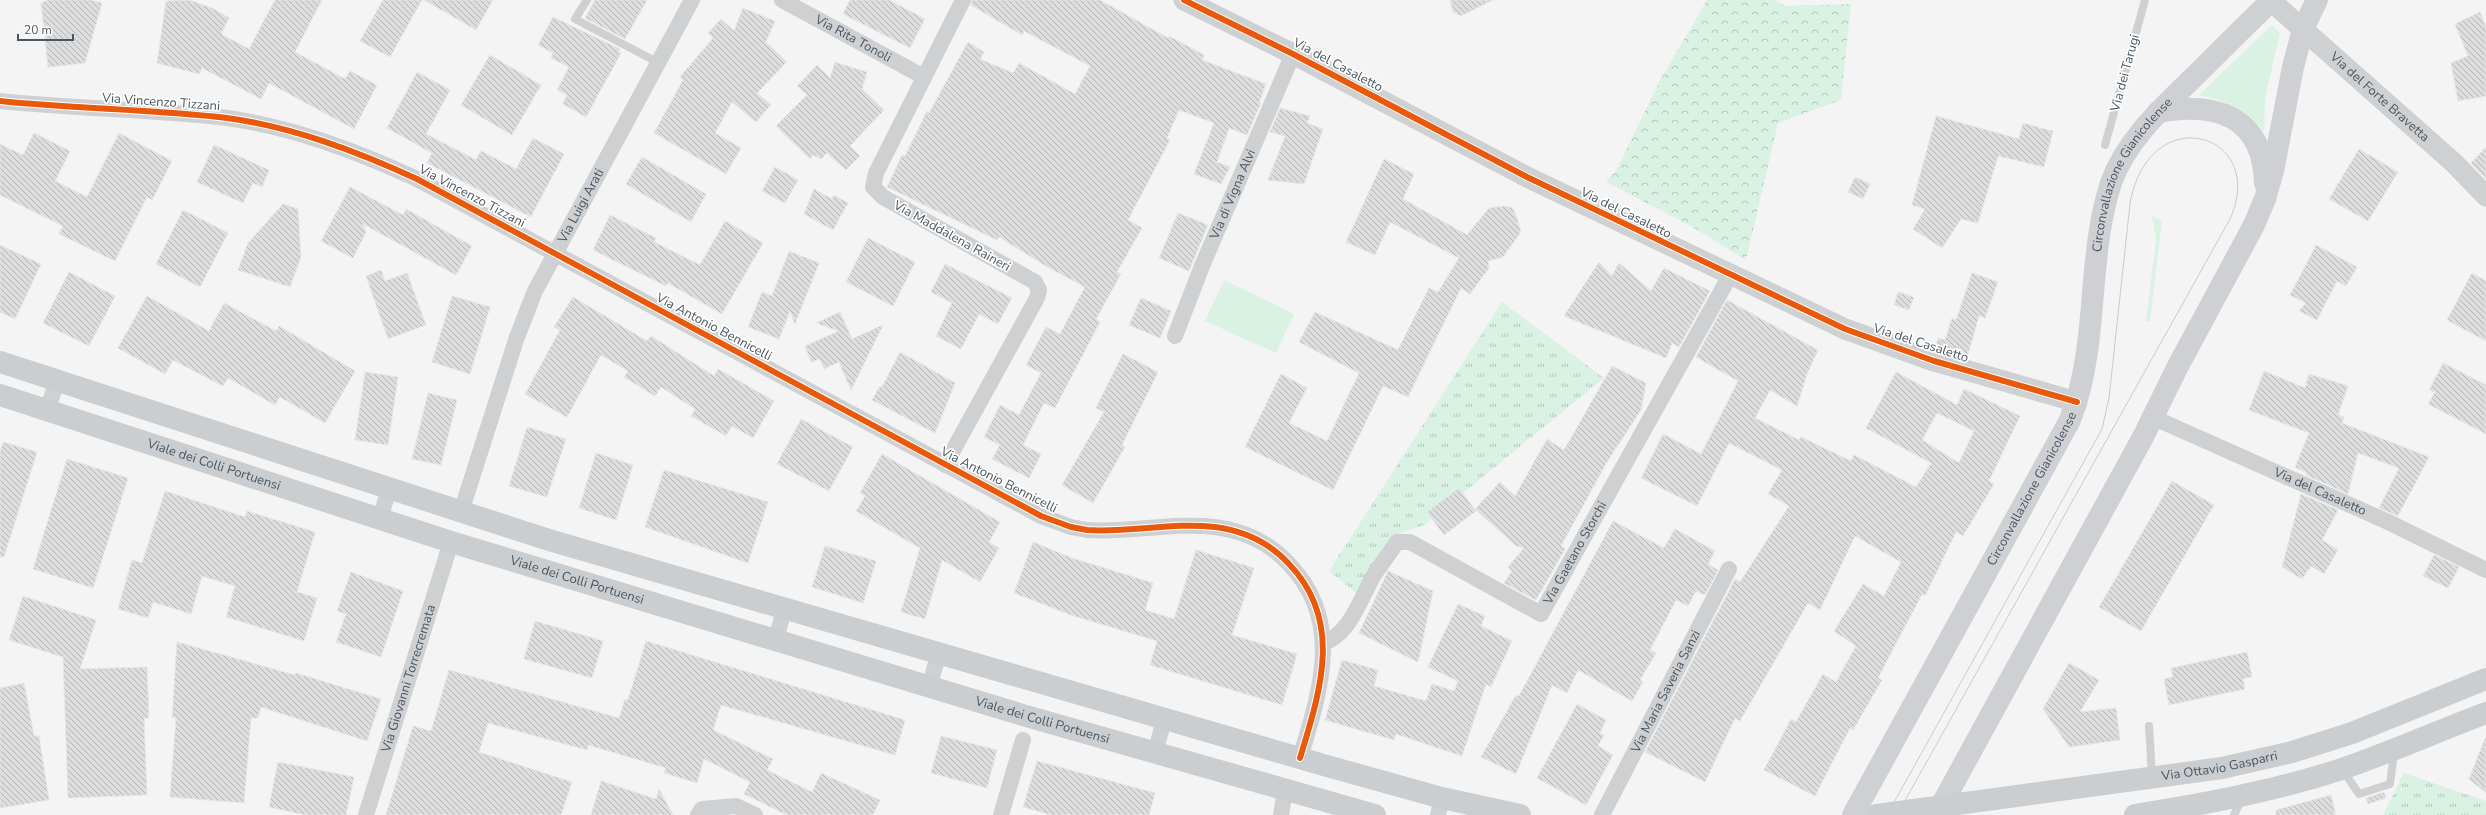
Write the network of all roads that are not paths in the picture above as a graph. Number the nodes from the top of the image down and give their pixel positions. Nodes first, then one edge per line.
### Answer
1 (587, 0) edge
2 (692, 0) edge
3 (782, 0) edge
4 (963, 0) edge
5 (1184, 0) edge
6 (2145, 0) edge
7 (2271, 0) edge
8 (2316, 0) edge
9 (2303, 28) junction
10 (1293, 54) junction
11 (659, 63) junction
12 (924, 77) junction
13 (0, 101) edge
14 (2158, 112) junction
15 (2105, 145) dead end
16 (2486, 196) edge
17 (2265, 199) junction
18 (555, 254) junction
19 (1727, 281) dead end
20 (1175, 336) dead end
21 (0, 362) edge
22 (57, 382) junction
23 (0, 395) edge
24 (2077, 402) junction
25 (48, 410) junction
26 (2152, 417) junction
27 (945, 465) junction
28 (389, 489) junction
29 (461, 512) junction
30 (380, 519) junction
31 (451, 542) junction
32 (1729, 569) dead end
33 (2486, 570) edge
34 (785, 607) junction
35 (776, 639) junction
36 (1323, 643) junction
37 (939, 652) junction
38 (2486, 679) edge
39 (929, 687) junction
40 (2486, 713) edge
41 (1164, 720) junction
42 (2149, 726) dead end
43 (1023, 740) dead end
44 (2394, 750) junction
45 (1155, 753) junction
46 (1300, 758) junction
47 (2342, 769) junction
48 (2152, 779) junction
49 (1285, 790) junction
50 (2238, 806) edge
51 (1440, 807) edge
52 (1938, 810) edge
53 (2167, 813) edge
54 (366, 815) edge
55 (698, 815) edge
56 (755, 815) edge
57 (1001, 815) edge
58 (1282, 815) edge
59 (1375, 815) edge
60 (1520, 815) edge
61 (1602, 815) edge
62 (1853, 815) edge
63 (1877, 815) edge
64 (2135, 815) edge

1 - 11 lane
2 - 11 street, Via Luigi Arati
3 - 12 street, Via Rita Tonoli
4 - 12 street, Via Maddalena Raineri
5 - 10 street, Via del Casaletto
6 - 15 lane, Via dei Tarugi
7 - 9 street, Via del Forte Bravetta
7 - 14 main road, Circonvallazione Gianicolense
8 - 9 main road
9 - 16 street, Via del Forte Bravetta
9 - 17 main road
10 - 20 street, Via di Vigna Alvi
10 - 24 street, Via del Casaletto
11 - 18 street, Via Luigi Arati
12 - 27 street, Via Maddalena Raineri
13 - 18 street, Via Vincenzo Tizzani
14 - 17 main road
14 - 24 main road, Circonvallazione Gianicolense
17 - 26 main road
18 - 27 street, Via Antonio Bennicelli
18 - 29 street, Via Luigi Arati
19 - 36 street, Via Gaetano Storchi
21 - 22 main road
22 - 25 street
22 - 28 main road
23 - 25 main road, Viale dei Colli Portuensi
24 - 62 main road, Circonvallazione Gianicolense
25 - 30 main road, Viale dei Colli Portuensi
26 - 33 street, Via del Casaletto
26 - 52 main road
27 - 36 street, Via Antonio Bennicelli
28 - 29 main road
28 - 30 street
29 - 34 main road
30 - 31 main road, Viale dei Colli Portuensi
31 - 35 main road, Viale dei Colli Portuensi
31 - 54 street, Via Giovanni Torrecremata
32 - 61 street, Via Maria Saveria Sanzi
34 - 35 street
34 - 37 main road
35 - 39 main road, Viale dei Colli Portuensi
36 - 46 street, Via Antonio Bennicelli
37 - 39 street
37 - 41 main road
38 - 48 main road, Via Ottavio Gasparri
39 - 45 main road, Viale dei Colli Portuensi
40 - 44 main road
41 - 45 street
41 - 46 main road
42 - 48 lane
43 - 57 street
44 - 47 main road
44 - 47 lane
45 - 49 main road, Viale dei Colli Portuensi
46 - 51 main road
47 - 50 main road
48 - 52 main road, Via Ottavio Gasparri
49 - 58 street
49 - 59 main road, Viale dei Colli Portuensi
50 - 53 main road
51 - 60 main road
52 - 63 main road
53 - 64 main road
55 - 56 street

